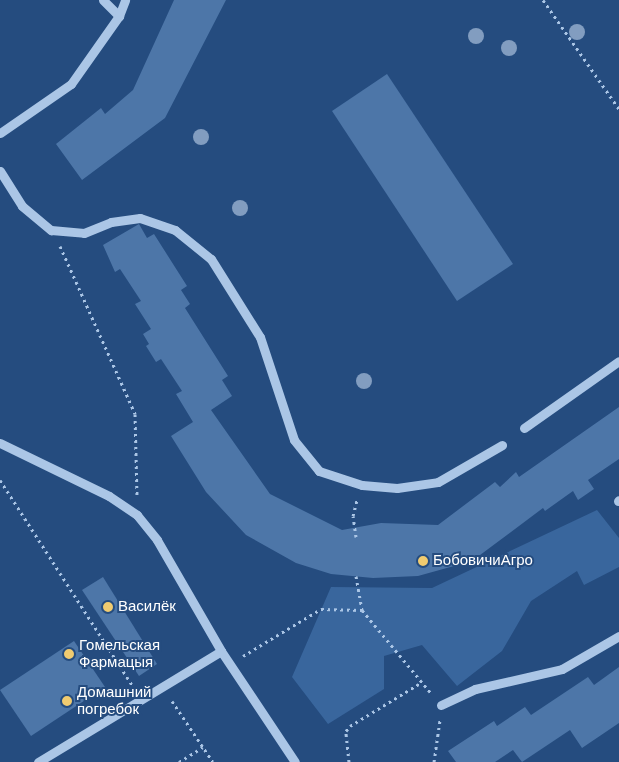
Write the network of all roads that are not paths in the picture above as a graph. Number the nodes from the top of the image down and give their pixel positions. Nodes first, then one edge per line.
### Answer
1 (103, 0) edge
2 (125, 0) edge
3 (119, 16) junction
4 (0, 133) edge
5 (0, 171) edge
6 (619, 361) edge
7 (524, 428) dead end
8 (0, 443) edge
9 (502, 445) dead end
10 (619, 636) edge
11 (221, 651) junction
12 (441, 704) road end
13 (38, 762) edge
14 (295, 762) edge

1 - 3 lane
2 - 3 lane
3 - 4 lane
5 - 9 lane
6 - 7 lane
8 - 11 lane
10 - 12 lane
11 - 13 lane
11 - 14 lane

